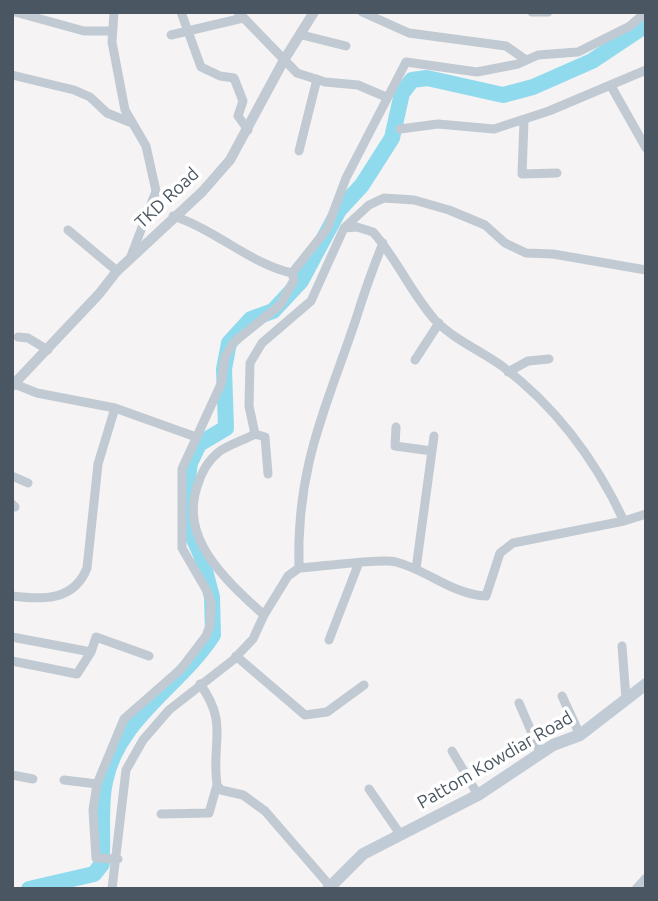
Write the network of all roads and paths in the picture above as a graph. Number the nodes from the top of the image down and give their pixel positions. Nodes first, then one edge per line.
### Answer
1 (15, 12) edge
2 (114, 12) edge
3 (181, 12) edge
4 (314, 12) edge
5 (362, 12) edge
6 (531, 12) edge
7 (548, 12) edge
8 (646, 12) edge
9 (240, 15) edge
10 (111, 31) junction
11 (188, 33) junction
12 (171, 35) dead end
13 (302, 35) junction
14 (345, 47) dead end
15 (284, 60) junction
16 (526, 60) junction
17 (646, 70) edge
18 (12, 75) edge
19 (317, 79) junction
20 (611, 86) junction
21 (386, 97) junction
22 (524, 121) junction
23 (133, 124) junction
24 (400, 129) dead end
25 (248, 130) junction
26 (646, 148) edge
27 (299, 151) dead end
28 (557, 173) dead end
29 (173, 216) junction
30 (344, 228) junction
31 (68, 229) dead end
32 (383, 243) junction
33 (131, 256) junction
34 (646, 270) edge
35 (117, 271) junction
36 (292, 273) junction
37 (439, 323) junction
38 (18, 337) dead end
39 (48, 350) junction
40 (549, 359) dead end
41 (415, 360) dead end
42 (509, 372) junction
43 (13, 385) edge
44 (115, 408) junction
45 (396, 427) dead end
46 (255, 434) junction
47 (433, 436) dead end
48 (196, 437) junction
49 (432, 451) junction
50 (268, 474) dead end
51 (12, 476) edge
52 (28, 483) dead end
53 (646, 514) edge
54 (624, 521) junction
55 (358, 565) junction
56 (299, 568) junction
57 (416, 569) junction
58 (12, 596) edge
59 (264, 615) junction
60 (12, 637) edge
61 (329, 640) dead end
62 (622, 646) dead end
63 (91, 652) junction
64 (149, 656) dead end
65 (236, 656) junction
66 (12, 661) edge
67 (200, 684) junction
68 (646, 684) edge
69 (364, 685) dead end
70 (562, 696) dead end
71 (626, 699) junction
72 (519, 703) dead end
73 (580, 734) junction
74 (452, 751) dead end
75 (541, 754) junction
76 (12, 775) edge
77 (33, 779) dead end
78 (64, 780) dead end
79 (216, 780) junction
80 (97, 784) junction
81 (369, 789) dead end
82 (478, 795) junction
83 (161, 814) dead end
84 (400, 834) junction
85 (118, 859) junction
86 (646, 878) edge
87 (329, 888) edge
88 (112, 889) edge
89 (636, 889) edge

1 - 10 street
2 - 10 street
3 - 11 street
4 - 13 street, TKD Road
5 - 16 street
6 - 7 street
8 - 16 street
9 - 11 street
9 - 15 street
10 - 23 street
11 - 12 street
11 - 25 street
13 - 14 street
13 - 15 street, TKD Road
15 - 19 street
15 - 25 street, TKD Road
16 - 21 street
17 - 20 street
18 - 23 street
19 - 21 street
19 - 27 street
20 - 22 street
20 - 26 street
21 - 36 street
22 - 24 street
22 - 28 street
23 - 33 street
25 - 29 street, TKD Road
29 - 33 street, TKD Road
29 - 36 street
30 - 32 street
30 - 34 street
30 - 46 street
31 - 35 street
32 - 37 street
32 - 56 street
33 - 35 street, TKD Road
35 - 39 street, TKD Road
36 - 48 street
37 - 41 street
37 - 42 street
38 - 39 street
39 - 43 street, TKD Road
40 - 42 street
42 - 54 street
43 - 44 street
44 - 48 street
44 - 58 street
45 - 49 street
46 - 50 street
46 - 59 street
47 - 49 street
48 - 80 street
49 - 57 street
51 - 52 street
53 - 54 street
54 - 57 street
55 - 56 street
55 - 57 street
55 - 61 street
56 - 59 street
59 - 65 street
60 - 63 street
62 - 71 street
63 - 64 street
63 - 66 street
65 - 67 street
65 - 69 street
67 - 79 street
67 - 85 street
68 - 71 main road, Pattom Kowdiar Road
70 - 73 street
71 - 73 main road, Pattom Kowdiar Road
72 - 75 street
73 - 75 main road, Pattom Kowdiar Road
74 - 82 street
75 - 82 main road, Pattom Kowdiar Road
76 - 77 street
78 - 80 street
79 - 83 street
79 - 87 street
80 - 85 street
81 - 84 street
82 - 84 main road, Pattom Kowdiar Road
84 - 87 main road, Pattom Kowdiar Road
85 - 88 street
86 - 89 street

